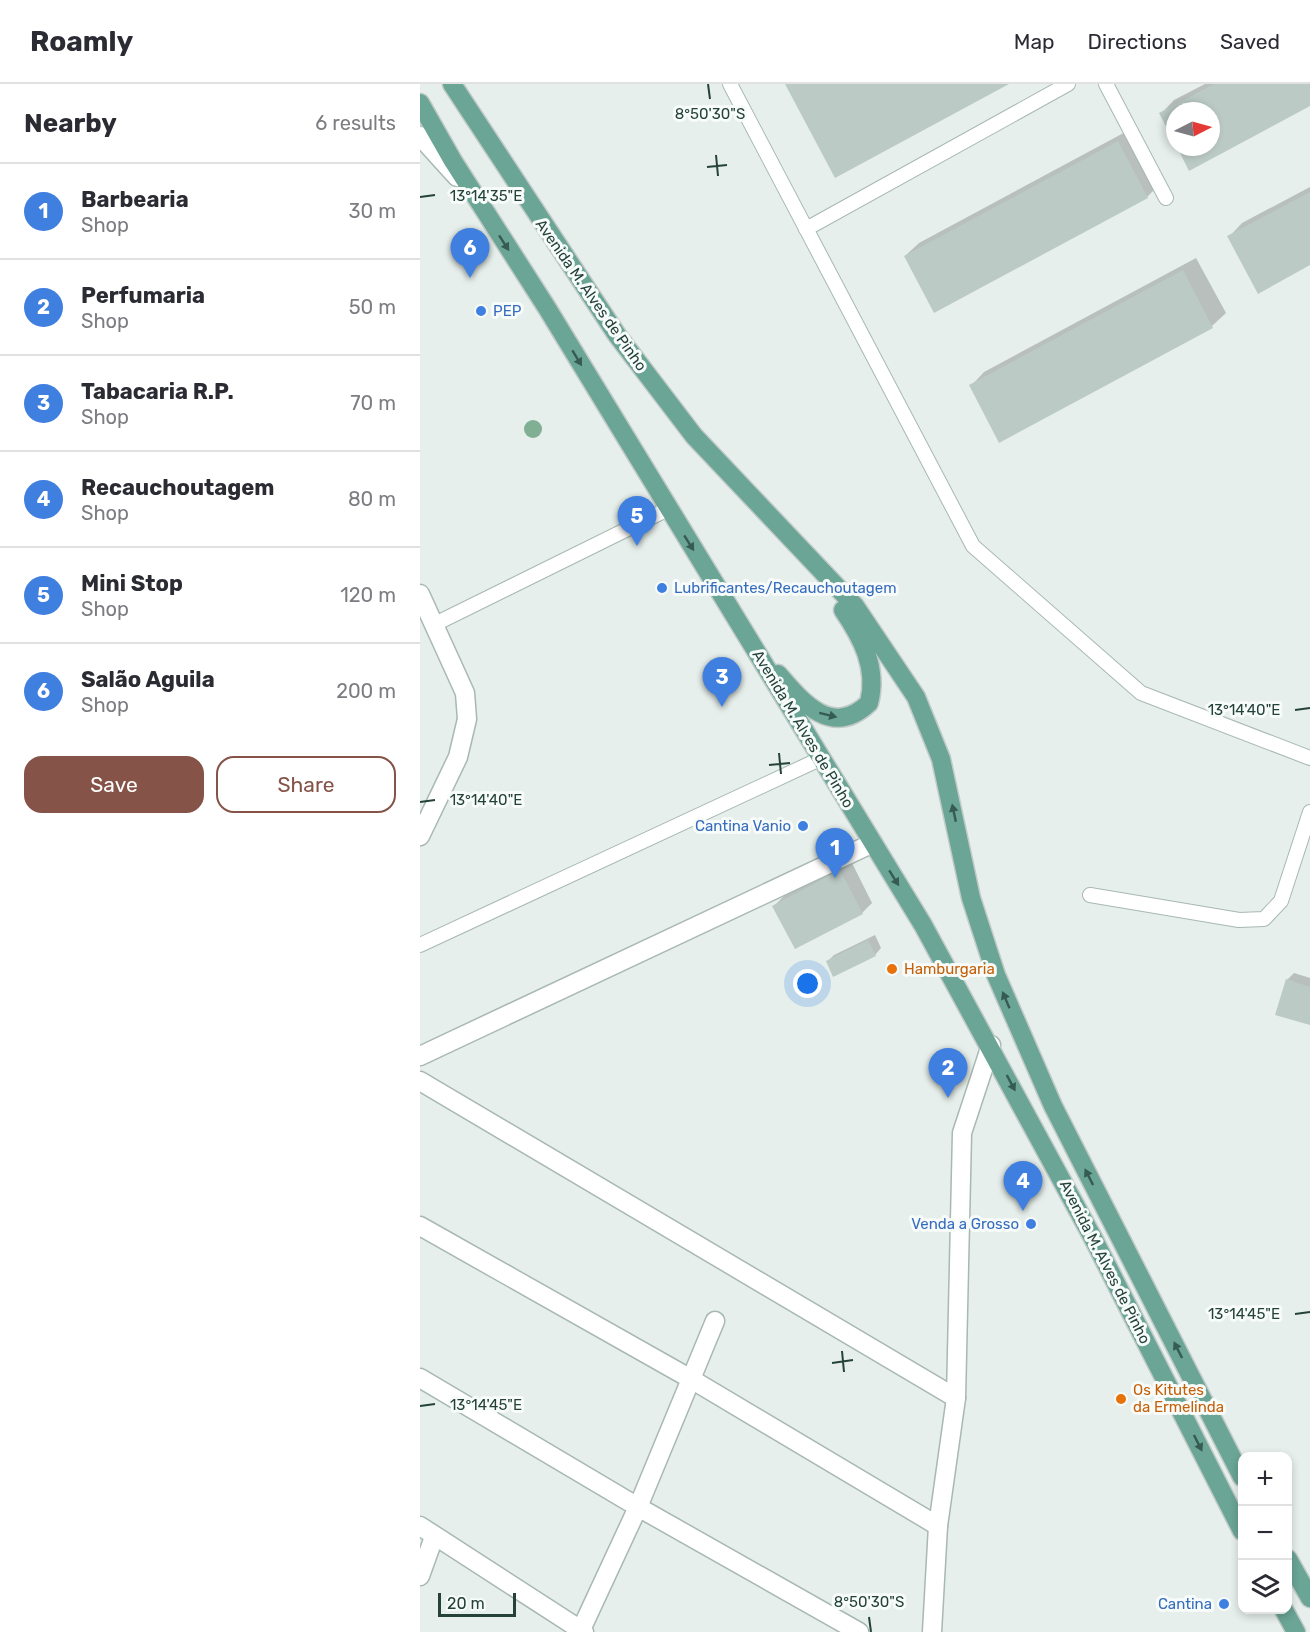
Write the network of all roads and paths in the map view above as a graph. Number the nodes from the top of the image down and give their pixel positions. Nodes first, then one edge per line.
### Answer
1 (452, 84) edge
2 (730, 84) edge
3 (1068, 84) edge
4 (1106, 84) edge
5 (420, 102) edge
6 (420, 136) edge
7 (1166, 198) dead end
8 (488, 218) junction
9 (806, 229) junction
10 (668, 509) junction
11 (810, 558) junction
12 (420, 594) edge
13 (732, 613) junction
14 (428, 618) edge
15 (820, 759) junction
16 (1310, 759) edge
17 (1310, 812) edge
18 (420, 837) edge
19 (873, 843) junction
20 (1090, 895) dead end
21 (420, 945) edge
22 (991, 1045) junction
23 (420, 1056) edge
24 (420, 1081) edge
25 (420, 1226) edge
26 (715, 1321) dead end
27 (420, 1378) edge
28 (691, 1379) junction
29 (956, 1398) junction
30 (1238, 1470) edge
31 (639, 1506) junction
32 (1238, 1523) edge
33 (938, 1526) junction
34 (427, 1532) edge
35 (1288, 1560) edge
36 (420, 1576) edge
37 (1310, 1598) edge
38 (1286, 1614) edge
39 (581, 1632) edge
40 (860, 1632) edge
41 (932, 1632) edge
42 (1296, 1632) edge

1 - 11 main road, Avenida M. Alves de Pinho
2 - 9 lane
3 - 9 lane
4 - 7 lane
5 - 8 main road, Avenida M. Alves de Pinho
6 - 8 street
8 -> 10 main road, Avenida M. Alves de Pinho
9 - 16 lane
10 -> 13 main road, Avenida M. Alves de Pinho
10 - 14 lane
13 -> 11 main road
30 -> 11 main road, Avenida M. Alves de Pinho
12 - 14 street
13 - 15 main road, Avenida M. Alves de Pinho
14 - 18 street
15 - 19 main road, Avenida M. Alves de Pinho
15 - 21 lane
17 - 20 lane
19 -> 22 main road, Avenida M. Alves de Pinho
19 - 23 street
22 - 29 street
22 -> 32 main road, Avenida M. Alves de Pinho
24 - 29 street
25 - 28 street
26 - 28 street
27 - 31 street
28 - 31 street
28 - 33 street
29 - 33 street
31 - 39 street
31 - 40 street
33 - 41 street
34 - 36 street
34 - 39 street
35 - 37 main road
38 - 42 main road

